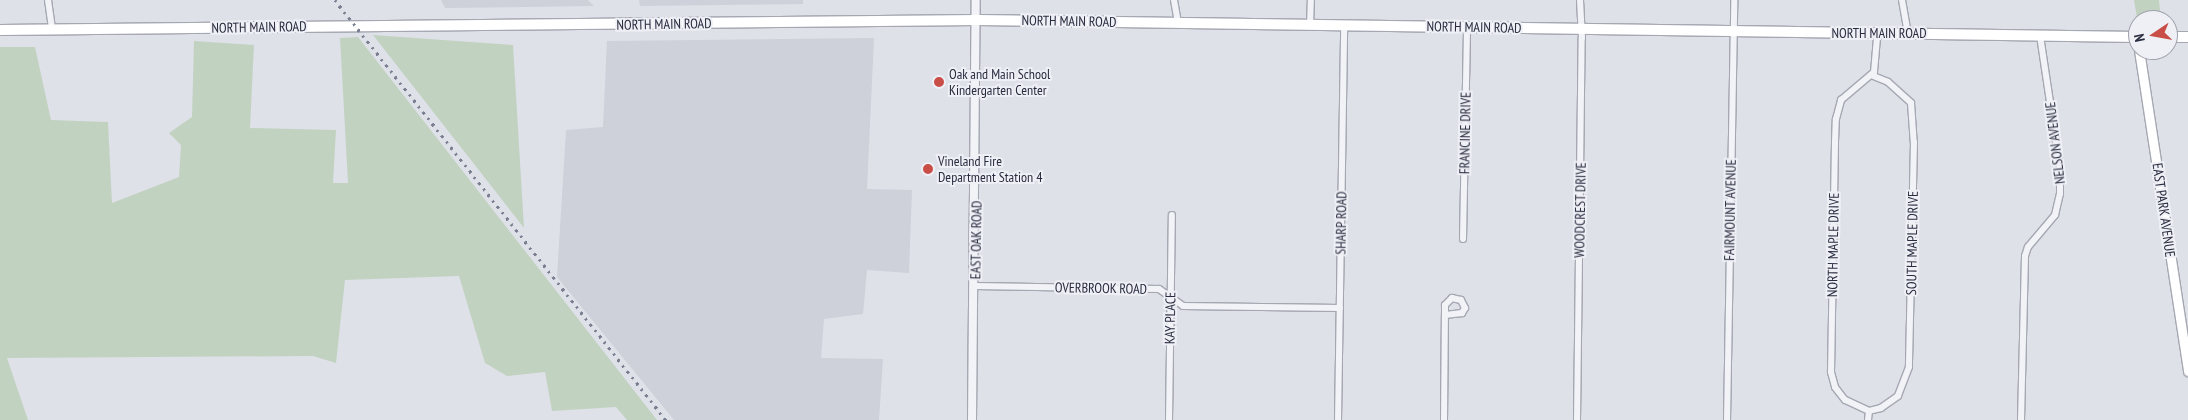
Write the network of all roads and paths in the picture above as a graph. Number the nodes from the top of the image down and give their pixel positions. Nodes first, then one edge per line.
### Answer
1 (48, 0) edge
2 (976, 0) edge
3 (1174, 0) edge
4 (1311, 0) edge
5 (1580, 0) edge
6 (1734, 0) edge
7 (1902, 0) edge
8 (978, 20) junction
9 (1178, 22) junction
10 (1310, 25) junction
11 (1344, 25) junction
12 (1467, 27) junction
13 (1581, 29) junction
14 (0, 30) edge
15 (52, 30) junction
16 (1733, 32) junction
17 (1908, 33) junction
18 (1877, 34) junction
19 (2040, 35) junction
20 (2128, 39) edge
21 (2141, 60) edge
22 (1871, 75) junction
23 (1172, 215) dead end
24 (1463, 239) dead end
25 (975, 286) junction
26 (1171, 297) junction
27 (1340, 308) junction
28 (1445, 315) dead end
29 (2188, 371) edge
30 (1869, 412) junction
31 (972, 420) edge
32 (1169, 420) edge
33 (1338, 420) edge
34 (1444, 420) edge
35 (1577, 420) edge
36 (1727, 420) edge
37 (1868, 420) edge
38 (2021, 420) edge

1 - 15 street
2 - 8 street, EAST OAK ROAD
3 - 9 street
4 - 10 street
5 - 13 street, WOODCREST DRIVE
6 - 16 street, FAIRMOUNT AVENUE
7 - 17 street
8 - 9 main road, NORTH MAIN ROAD
8 - 15 main road, NORTH MAIN ROAD
8 - 25 street, EAST OAK ROAD
9 - 10 main road, NORTH MAIN ROAD
10 - 11 main road, NORTH MAIN ROAD
11 - 12 main road, NORTH MAIN ROAD
11 - 27 street, SHARP ROAD
12 - 13 main road, NORTH MAIN ROAD
12 - 24 street, FRANCINE DRIVE
13 - 16 main road, NORTH MAIN ROAD
13 - 35 street, WOODCREST DRIVE
14 - 15 main road, NORTH MAIN ROAD
16 - 18 main road, NORTH MAIN ROAD
16 - 36 street, FAIRMOUNT AVENUE
17 - 18 main road, NORTH MAIN ROAD
17 - 19 main road, NORTH MAIN ROAD
18 - 22 street
19 - 20 main road, NORTH MAIN ROAD
19 - 38 street, NELSON AVENUE
21 - 29 main road, EAST PARK AVENUE
22 - 30 street, NORTH MAPLE DRIVE
22 - 30 street, SOUTH MAPLE DRIVE
23 - 26 street, KAY PLACE
25 - 26 street, OVERBROOK ROAD
25 - 31 street, EAST OAK ROAD
26 - 27 street, OVERBROOK ROAD
26 - 32 street, KAY PLACE
27 - 33 street, SHARP ROAD
28 - 34 street
30 - 37 street

